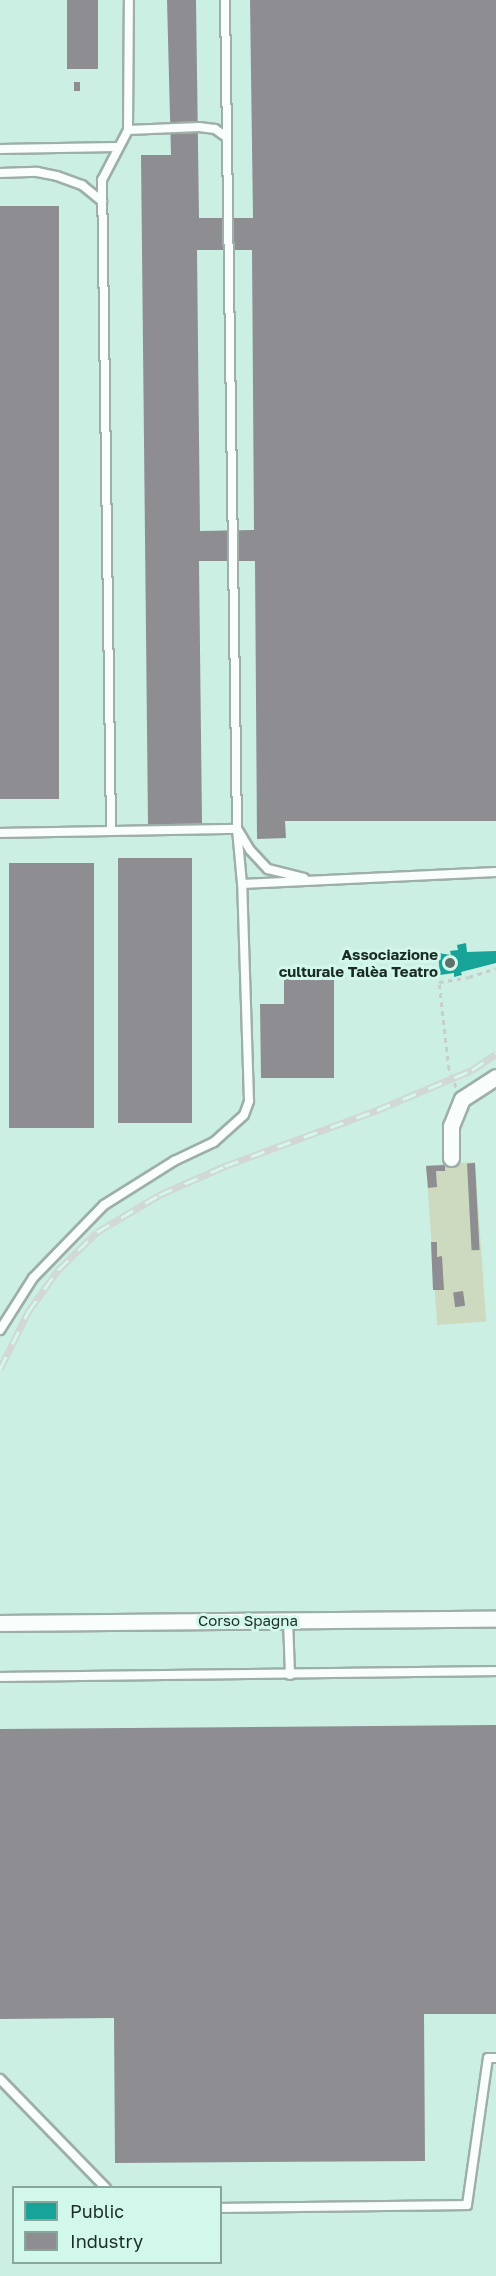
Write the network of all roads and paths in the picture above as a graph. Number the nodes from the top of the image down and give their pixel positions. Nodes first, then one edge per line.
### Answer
1 (129, 0) edge
2 (225, 0) edge
3 (128, 130) junction
4 (225, 136) junction
5 (117, 147) junction
6 (0, 149) edge
7 (0, 173) edge
8 (102, 201) junction
9 (237, 829) junction
10 (111, 830) junction
11 (0, 833) edge
12 (496, 872) edge
13 (312, 880) junction
14 (242, 884) junction
15 (496, 968) edge
16 (496, 1077) edge
17 (462, 1099) junction
18 (451, 1158) dead end
19 (0, 1330) edge
20 (288, 1620) junction
21 (496, 1620) edge
22 (0, 1623) edge
23 (496, 1671) edge
24 (290, 1675) junction
25 (0, 1677) edge
26 (496, 2058) edge
27 (0, 2079) edge
28 (105, 2186) edge
29 (222, 2208) edge

1 - 3 lane
2 - 4 lane
3 - 4 lane
3 - 5 lane
4 - 9 lane
5 - 6 lane
5 - 8 lane
7 - 8 lane
8 - 10 lane
9 - 10 lane
9 - 13 lane
9 - 14 lane
10 - 11 lane
12 - 13 lane
13 - 14 lane
14 - 19 lane
15 - 17 path
16 - 17 street
17 - 18 street
20 - 21 street, Corso Spagna
20 - 22 street, Corso Spagna
20 - 24 lane
23 - 24 lane
24 - 25 lane
26 - 29 lane
27 - 28 lane

